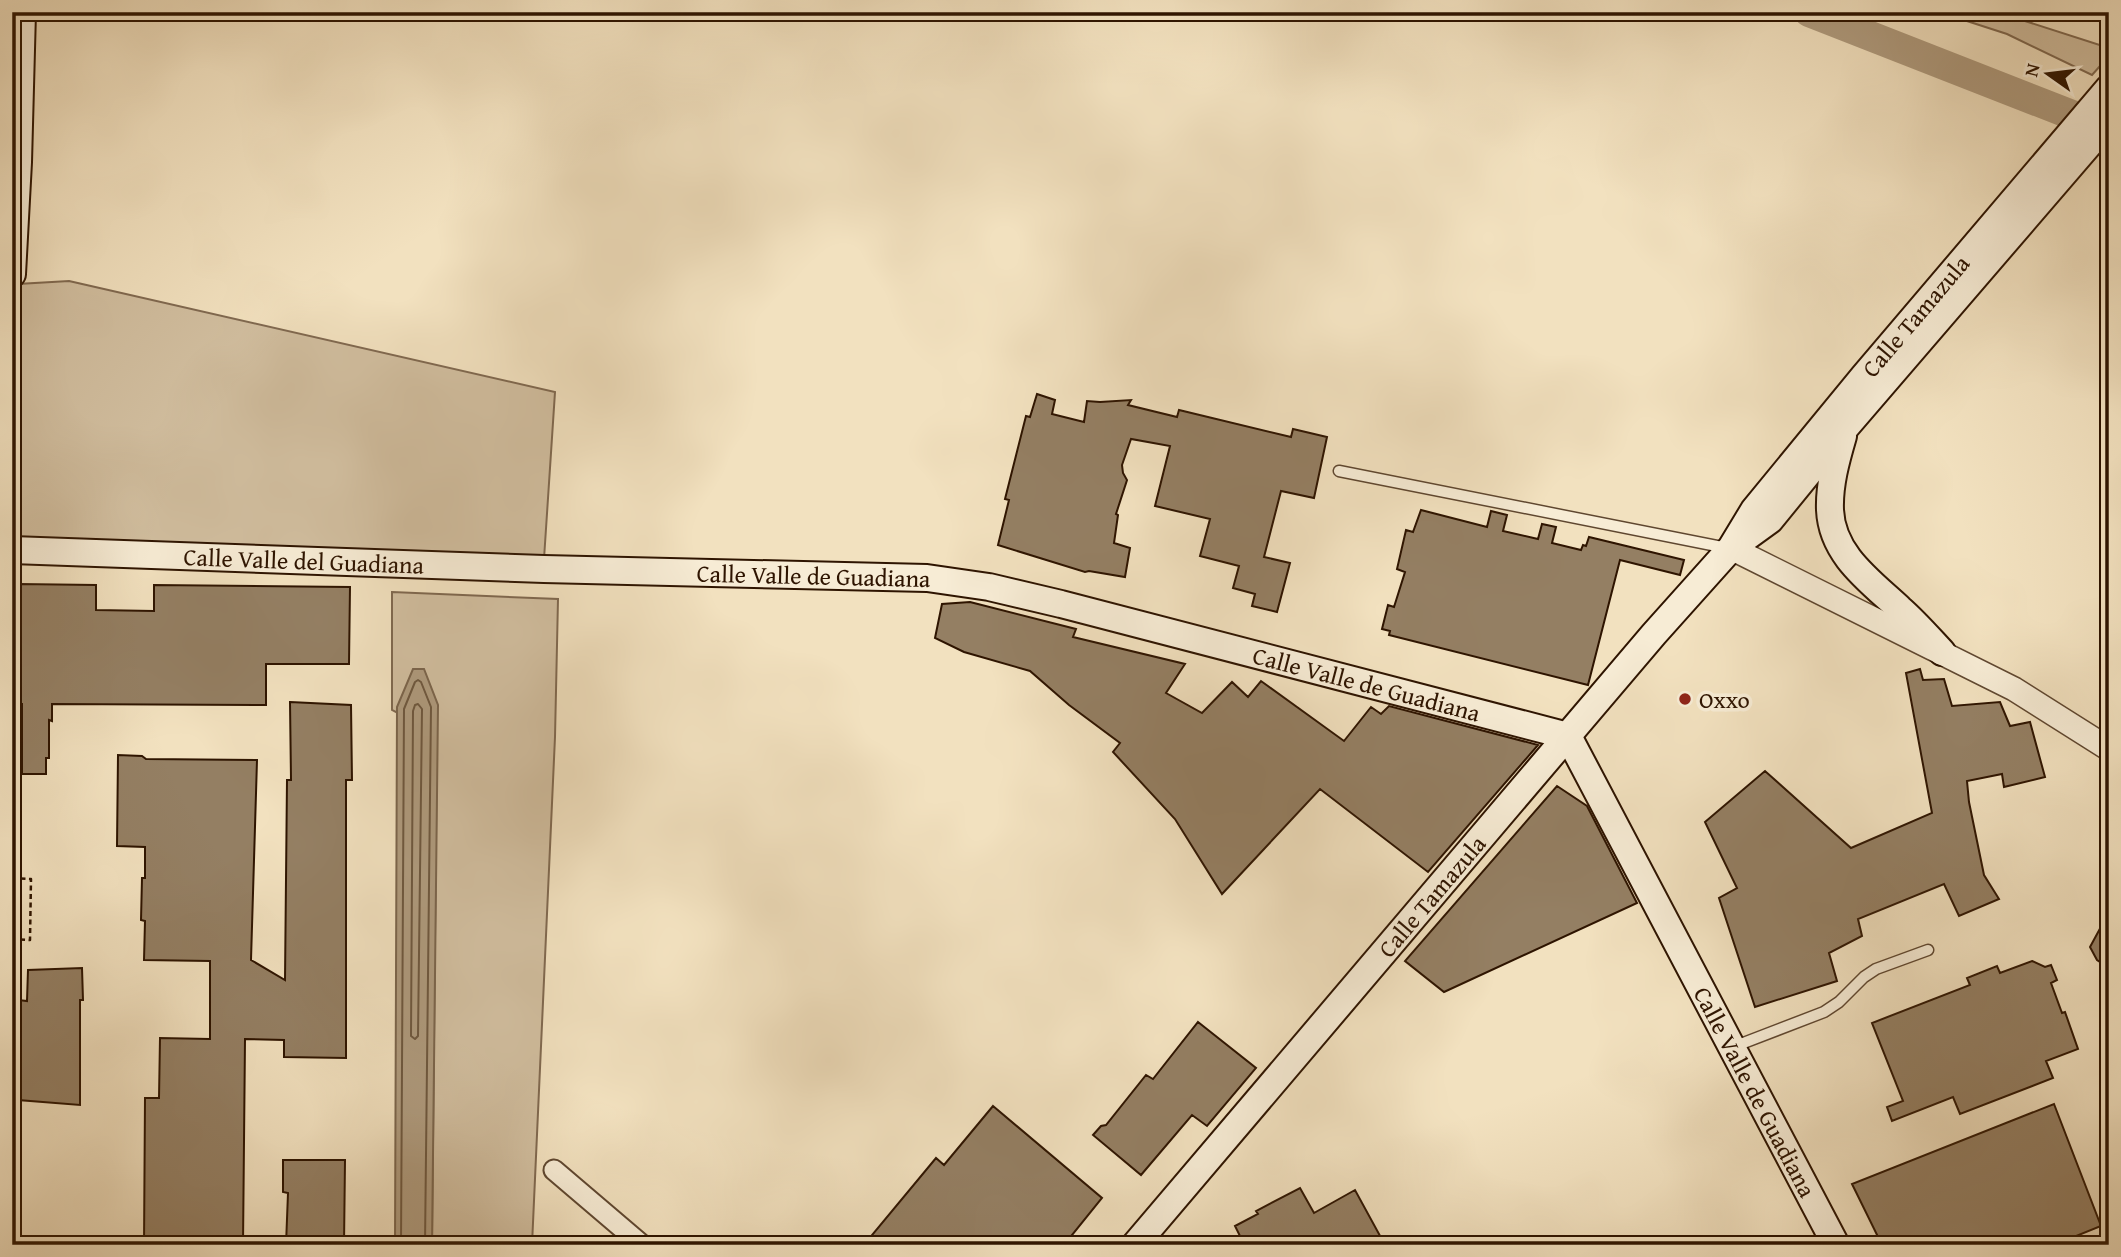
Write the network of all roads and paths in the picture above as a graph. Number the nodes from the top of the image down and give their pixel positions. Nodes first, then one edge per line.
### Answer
1 (22, 12) edge
2 (2109, 88) edge
3 (2109, 121) edge
4 (15, 154) edge
5 (12, 274) edge
6 (1911, 337) junction
7 (1845, 428) junction
8 (1339, 471) dead end
9 (1731, 548) junction
10 (12, 550) edge
11 (597, 570) joint
12 (1942, 652) junction
13 (1568, 736) junction
14 (2109, 750) edge
15 (12, 878) edge
16 (12, 939) edge
17 (1928, 950) dead end
18 (1732, 1047) junction
19 (554, 1170) dead end
20 (1158, 1219) junction
21 (642, 1245) edge
22 (1135, 1245) edge
23 (1149, 1245) edge
24 (1836, 1245) edge

1 - 4 main road
2 - 6 main road, Calle Tamazula
3 - 6 main road, Calle Tamazula
4 - 5 main road
6 - 7 main road, Calle Tamazula
6 - 9 main road, Calle Tamazula
7 - 9 main road, Calle Tamazula
7 - 12 main road
8 - 9 lane
9 - 12 street
9 - 13 main road, Calle Tamazula
10 - 11 main road, Calle Valle del Guadiana
11 - 13 main road, Calle Valle de Guadiana
12 - 14 street
13 - 18 main road, Calle Valle de Guadiana
13 - 20 main road, Calle Tamazula
15 - 16 path
17 - 18 lane
18 - 24 main road, Calle Valle de Guadiana
19 - 21 street
20 - 22 main road, Calle Tamazula
20 - 23 street

